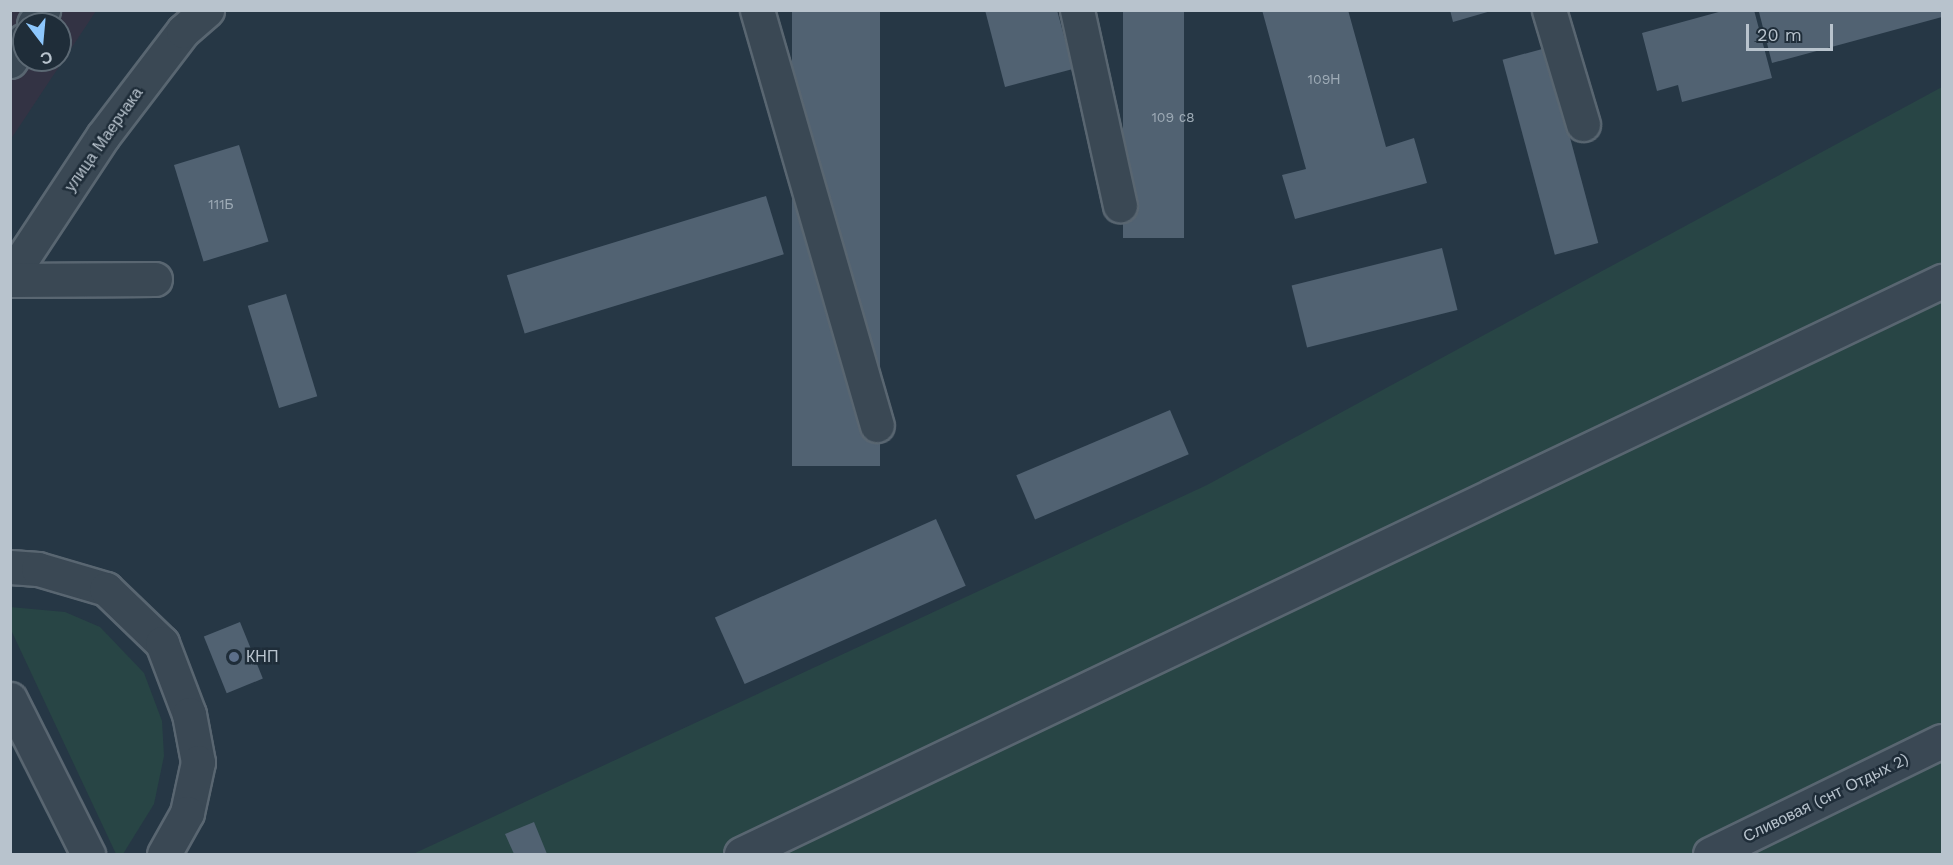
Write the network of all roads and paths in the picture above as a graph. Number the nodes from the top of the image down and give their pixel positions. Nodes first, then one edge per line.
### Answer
1 (207, 10) edge
2 (757, 10) edge
3 (1077, 10) edge
4 (1549, 10) edge
5 (1583, 124) dead end
6 (1120, 205) dead end
7 (10, 278) edge
8 (155, 279) dead end
9 (1942, 281) edge
10 (877, 425) dead end
11 (10, 567) edge
12 (10, 699) edge
13 (1942, 741) edge
14 (88, 855) edge
15 (165, 855) edge
16 (741, 855) edge
17 (1710, 855) edge

1 - 7 street, улица Маерчака
2 - 10 street
3 - 6 street
4 - 5 street
7 - 8 street
9 - 16 street
11 - 15 street
12 - 14 street
13 - 17 street, Сливовая (снт Отдых 2)

